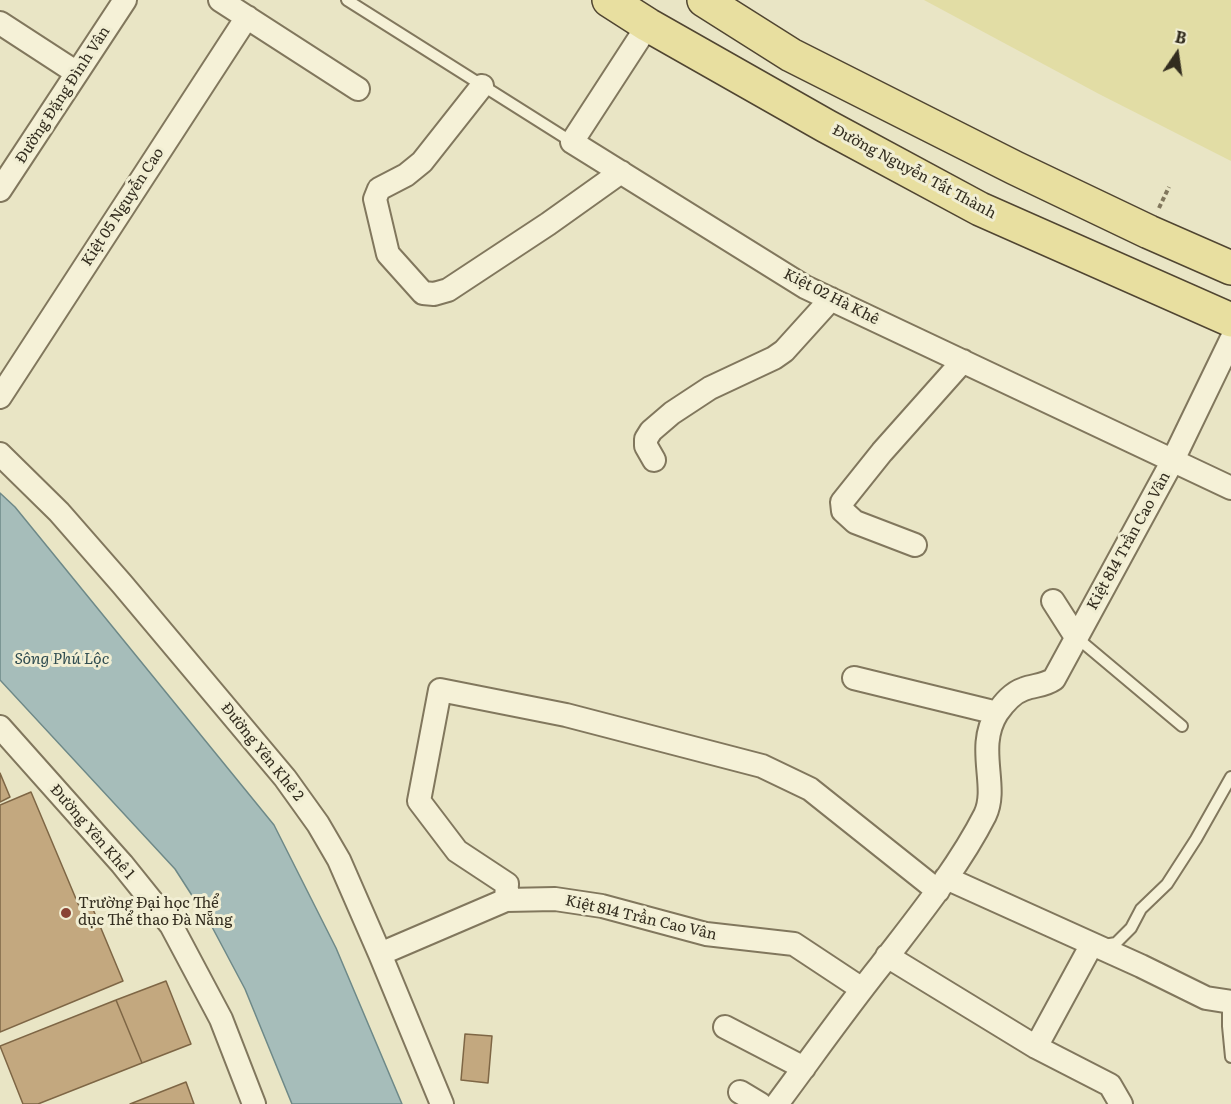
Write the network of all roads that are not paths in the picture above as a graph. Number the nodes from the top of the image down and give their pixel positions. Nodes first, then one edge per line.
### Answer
1 (125, 0) edge
2 (220, 0) edge
3 (347, 0) edge
4 (609, 0) edge
5 (704, 0) edge
6 (247, 17) junction
7 (0, 23) edge
8 (648, 25) junction
9 (77, 73) junction
10 (482, 86) junction
11 (358, 89) dead end
12 (572, 142) junction
13 (621, 172) junction
14 (0, 190) edge
15 (1231, 268) edge
16 (831, 299) junction
17 (1231, 320) edge
18 (1231, 340) edge
19 (963, 361) junction
20 (0, 398) edge
21 (0, 454) edge
22 (654, 460) dead end
23 (1172, 462) junction
24 (1231, 488) edge
25 (915, 545) dead end
26 (1053, 601) dead end
27 (1076, 637) junction
28 (854, 678) dead end
29 (997, 713) junction
30 (1182, 726) dead end
31 (0, 727) edge
32 (1231, 777) edge
33 (942, 885) junction
34 (506, 900) junction
35 (1095, 945) junction
36 (380, 954) junction
37 (887, 956) junction
38 (862, 989) junction
39 (1230, 1002) edge
40 (725, 1027) dead end
41 (1036, 1047) junction
42 (1231, 1057) edge
43 (804, 1068) junction
44 (740, 1092) dead end
45 (254, 1104) edge
46 (442, 1104) edge
47 (760, 1104) edge
48 (777, 1104) edge
49 (1121, 1104) edge

1 - 9 street, Đường Đặng Đình Vân
2 - 6 street
3 - 10 lane
4 - 8 main road, Đường Nguyễn Tất Thành
5 - 15 main road
6 - 11 street
6 - 20 street, Kiệt 05 Nguyễn Cao
7 - 9 street
8 - 12 street
8 - 17 main road, Đường Nguyễn Tất Thành
9 - 14 street, Đường Đặng Đình Vân
10 - 12 lane
10 - 13 street
12 - 13 street, Kiệt 02 Hà Khê
13 - 16 street, Kiệt 02 Hà Khê
16 - 19 street, Kiệt 02 Hà Khê
16 - 22 street
18 - 23 street, Kiệt 814 Trần Cao Vân
19 - 23 street, Kiệt 02 Hà Khê
19 - 25 street
21 - 36 street, Đường Yên Khê 2
23 - 24 street, Kiệt 02 Hà Khê
23 - 27 street, Kiệt 814 Trần Cao Vân
26 - 27 street
27 - 29 street, Kiệt 814 Trần Cao Vân
27 - 30 lane
28 - 29 street
29 - 33 street, Kiệt 814 Trần Cao Vân
31 - 45 street, Đường Yên Khê 1
32 - 35 lane
33 - 34 street
33 - 35 street
33 - 37 street, Kiệt 814 Trần Cao Vân
34 - 36 street, Kiệt 814 Trần Cao Vân
34 - 38 street, Kiệt 814 Trần Cao Vân
35 - 39 street
35 - 41 street
36 - 46 street, Đường Yên Khê 2
37 - 38 street, Kiệt 814 Trần Cao Vân
37 - 41 street
38 - 43 street, Kiệt 814 Trần Cao Vân
39 - 42 lane
40 - 43 street
41 - 49 street
43 - 48 street, Kiệt 814 Trần Cao Vân
44 - 47 street

